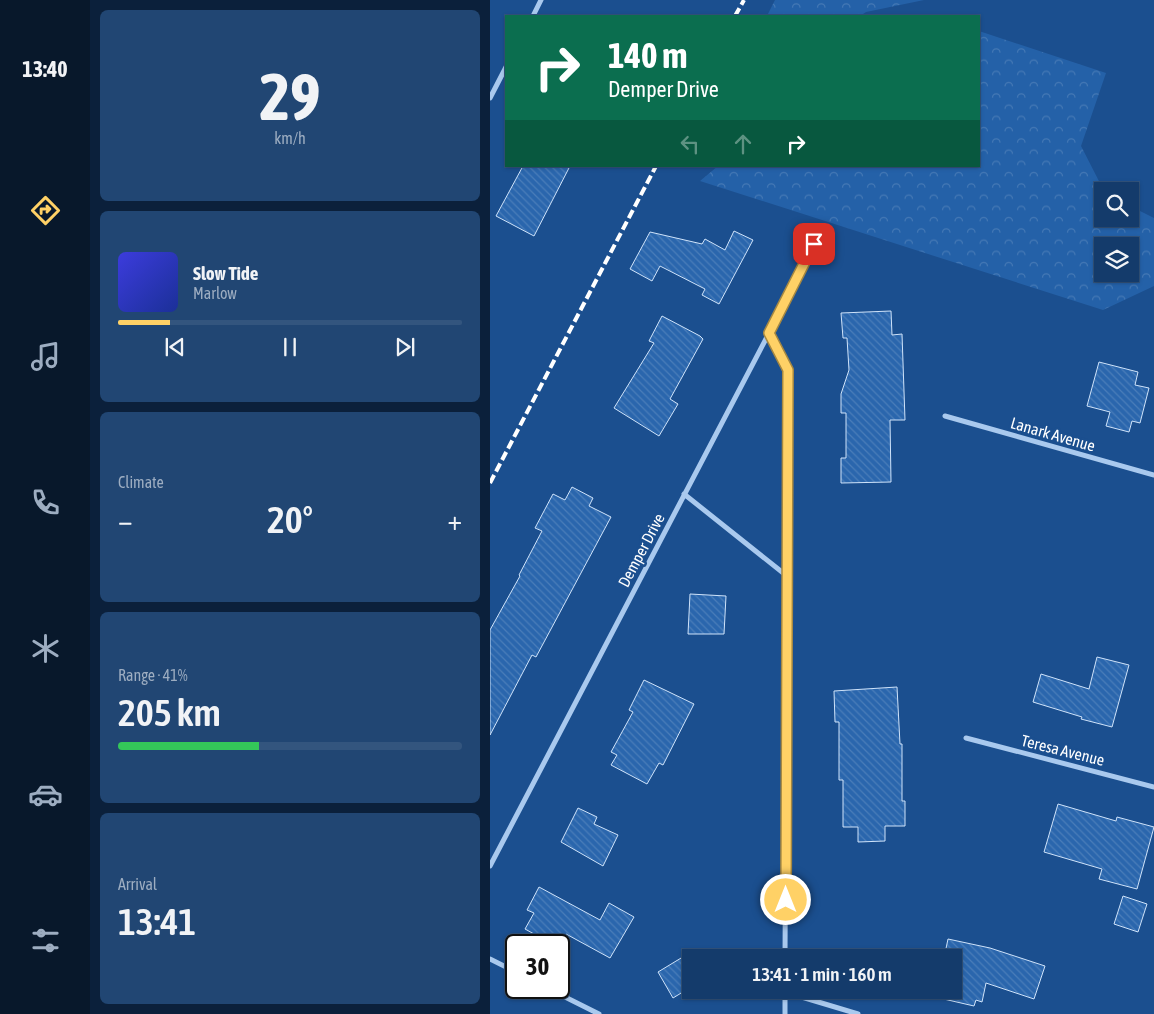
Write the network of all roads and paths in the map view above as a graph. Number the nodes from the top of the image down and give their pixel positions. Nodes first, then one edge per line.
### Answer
1 (541, 0) edge
2 (534, 15) edge
3 (505, 69) edge
4 (490, 98) edge
5 (814, 244) dead end
6 (769, 333) junction
7 (945, 416) dead end
8 (1154, 476) edge
9 (684, 494) junction
10 (787, 576) junction
11 (966, 738) dead end
12 (1154, 786) edge
13 (490, 866) edge
14 (785, 949) edge
15 (490, 959) edge
16 (505, 966) edge
17 (569, 999) edge
18 (785, 999) edge
19 (810, 999) edge
20 (600, 1014) edge
21 (785, 1014) edge
22 (858, 1014) edge

1 - 2 street
3 - 4 street
5 - 6 street, Demper Drive
6 - 9 street, Demper Drive
6 - 10 street
7 - 8 street, Lanark Avenue
9 - 10 street
9 - 13 street, Demper Drive
10 - 14 street
11 - 12 street, Teresa Avenue
15 - 16 street
17 - 20 street
18 - 21 street
19 - 22 street

